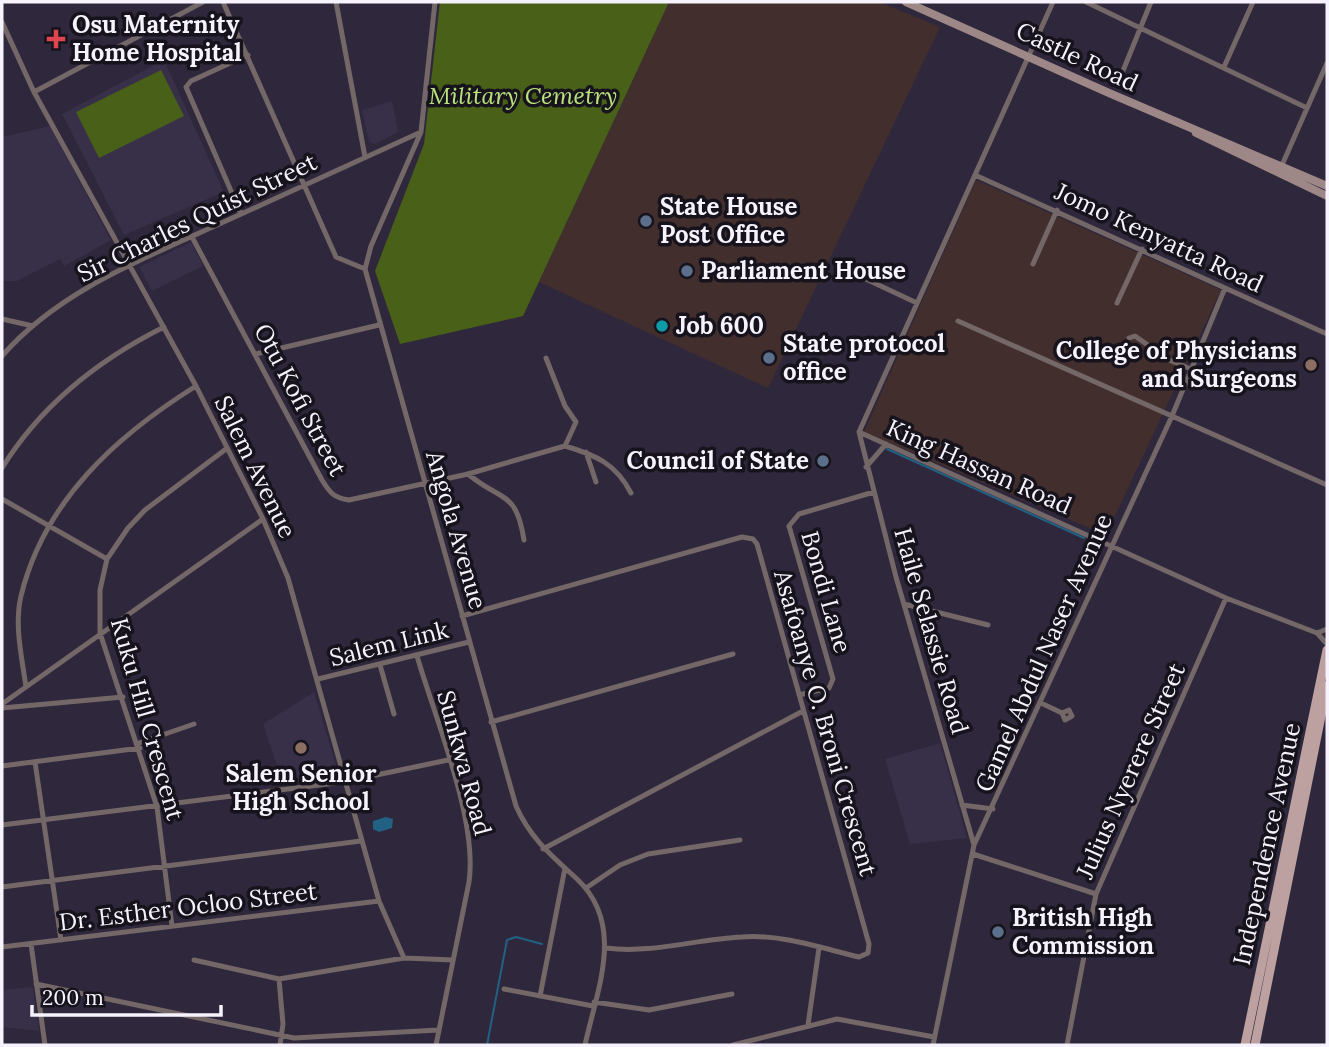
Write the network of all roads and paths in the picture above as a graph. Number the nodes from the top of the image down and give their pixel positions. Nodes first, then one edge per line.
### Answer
1 (203, 2) edge
2 (223, 2) edge
3 (336, 2) edge
4 (435, 2) edge
5 (906, 2) edge
6 (1053, 2) edge
7 (1086, 2) edge
8 (1151, 2) edge
9 (1253, 2) edge
10 (2, 22) edge
11 (1140, 26) junction
12 (248, 55) junction
13 (1029, 55) junction
14 (1327, 63) edge
15 (1224, 67) junction
16 (1118, 83) dead end
17 (34, 92) junction
18 (1307, 108) junction
19 (1194, 131) junction
20 (421, 132) junction
21 (365, 157) junction
22 (1282, 165) junction
23 (975, 175) junction
24 (305, 185) junction
25 (1327, 186) edge
26 (1327, 196) edge
27 (1057, 210) junction
28 (241, 214) junction
29 (192, 237) junction
30 (1142, 249) junction
31 (1033, 264) dead end
32 (130, 265) junction
33 (838, 266) dead end
34 (365, 269) junction
35 (1225, 288) junction
36 (917, 303) junction
37 (1117, 303) dead end
38 (2, 319) edge
39 (958, 321) dead end
40 (379, 325) junction
41 (33, 326) junction
42 (164, 327) junction
43 (1327, 334) edge
44 (1129, 338) dead end
45 (256, 354) junction
46 (2, 356) edge
47 (546, 358) dead end
48 (1191, 369) junction
49 (196, 386) junction
50 (1172, 416) junction
51 (859, 432) junction
52 (886, 444) junction
53 (565, 446) junction
54 (226, 449) junction
55 (586, 452) junction
56 (866, 467) junction
57 (2, 468) edge
58 (468, 474) junction
59 (596, 482) dead end
60 (425, 484) junction
61 (1327, 485) edge
62 (874, 492) junction
63 (631, 493) dead end
64 (2, 499) edge
65 (263, 519) junction
66 (49, 525) junction
67 (524, 540) dead end
68 (1111, 546) junction
69 (107, 559) junction
70 (1226, 598) junction
71 (904, 604) junction
72 (462, 616) junction
73 (988, 625) dead end
74 (1327, 629) edge
75 (100, 633) junction
76 (1317, 633) junction
77 (469, 642) junction
78 (1327, 644) edge
79 (1327, 650) edge
80 (733, 654) dead end
81 (417, 656) junction
82 (380, 664) junction
83 (318, 679) junction
84 (1327, 686) edge
85 (26, 687) junction
86 (799, 695) junction
87 (122, 698) junction
88 (1041, 703) junction
89 (2, 706) edge
90 (803, 711) junction
91 (1062, 713) dead end
92 (394, 714) dead end
93 (491, 722) junction
94 (194, 724) dead end
95 (139, 746) junction
96 (448, 761) junction
97 (35, 762) junction
98 (2, 766) edge
99 (343, 782) junction
100 (962, 805) junction
101 (157, 807) junction
102 (993, 809) junction
103 (43, 820) junction
104 (2, 825) edge
105 (740, 840) dead end
106 (361, 841) junction
107 (974, 845) junction
108 (543, 849) junction
109 (973, 854) junction
110 (166, 868) junction
111 (565, 868) junction
112 (52, 881) junction
113 (2, 887) edge
114 (586, 888) junction
115 (1096, 894) junction
116 (379, 901) junction
117 (173, 926) junction
118 (61, 940) junction
119 (31, 944) junction
120 (2, 947) edge
121 (606, 948) junction
122 (819, 948) junction
123 (404, 958) junction
124 (194, 960) dead end
125 (453, 960) junction
126 (279, 979) junction
127 (36, 984) junction
128 (504, 989) dead end
129 (732, 994) dead end
130 (540, 996) junction
131 (594, 1004) junction
132 (807, 1025) junction
133 (438, 1030) junction
134 (282, 1036) junction
135 (763, 1037) junction
136 (934, 1037) junction
137 (45, 1045) edge
138 (280, 1045) edge
139 (436, 1045) edge
140 (585, 1045) edge
141 (733, 1045) edge
142 (765, 1045) edge
143 (933, 1045) edge
144 (1066, 1045) edge
145 (1245, 1045) edge
146 (1255, 1045) edge

1 - 17 street
2 - 12 street
3 - 21 street
4 - 20 street
5 - 13 main road, Castle Road
6 - 13 street
7 - 11 street
8 - 11 street
9 - 15 street
10 - 17 street, Salem Avenue
11 - 15 street
11 - 16 street
12 - 24 street
12 - 28 street
13 - 19 main road, Castle Road
13 - 23 street
14 - 18 street
15 - 18 street
17 - 32 street, Salem Avenue
18 - 22 street
19 - 22 main road, Castle Road
19 - 26 main road, Castle Road
20 - 21 street, Sir Charles Quist Street
20 - 34 street
21 - 24 street, Sir Charles Quist Street
22 - 25 main road, Castle Road
23 - 27 street, Jomo Kenyatta Road
23 - 36 street
24 - 28 street, Sir Charles Quist Street
24 - 34 street
27 - 30 street, Jomo Kenyatta Road
27 - 31 street
28 - 29 street, Sir Charles Quist Street
29 - 32 street, Sir Charles Quist Street
29 - 45 street, Otu Kofi Street
30 - 35 street, Jomo Kenyatta Road
30 - 37 street
32 - 41 street, Sir Charles Quist Street
32 - 42 street, Salem Avenue
33 - 36 street
34 - 40 street, Angola Avenue
35 - 43 street, Jomo Kenyatta Road
35 - 48 street, Gamel Abdul Naser Avenue
36 - 51 street
38 - 41 street
39 - 50 street
40 - 45 street
40 - 60 street, Angola Avenue
41 - 46 street, Sir Charles Quist Street
42 - 49 street, Salem Avenue
42 - 57 street
44 - 48 street
45 - 60 street, Otu Kofi Street
47 - 53 street
48 - 50 street, Gamel Abdul Naser Avenue
49 - 54 street, Salem Avenue
49 - 66 street
50 - 61 street
50 - 68 street, Gamel Abdul Naser Avenue
51 - 52 street, King Hassan Road
51 - 56 street, Haile Selassie Road
52 - 56 street
52 - 68 street, King Hassan Road
53 - 55 street
53 - 58 street, Otu Kofi Street
54 - 65 street, Salem Avenue
54 - 69 street, Kuku Hill Crescent
55 - 59 street
55 - 63 street
56 - 62 street, Haile Selassie Road
58 - 60 street, Otu Kofi Street
58 - 67 street
60 - 72 street, Angola Avenue
62 - 71 street, Haile Selassie Road
62 - 86 street, Bondi Lane
64 - 66 street
65 - 75 street
65 - 83 street, Salem Avenue
66 - 69 street
66 - 85 street
68 - 70 street, King Hassan Road
68 - 88 street, Gamel Abdul Naser Avenue
69 - 75 street, Kuku Hill Crescent
70 - 76 street, King Hassan Road
70 - 115 street, Julius Nyerere Street
71 - 73 street
71 - 100 street, Haile Selassie Road
72 - 77 street, Angola Avenue
72 - 86 street, Asafoanye O. Broni Crescent
74 - 76 street
75 - 85 street
75 - 87 street, Kuku Hill Crescent
76 - 78 street, King Hassan Road
77 - 81 street, Salem Link
77 - 93 street, Angola Avenue
79 - 145 main road, Independence Avenue
80 - 93 street
81 - 82 street, Salem Link
81 - 96 street, Sunkwa Road
82 - 83 street, Salem Link
82 - 92 street
83 - 99 street, Salem Avenue
84 - 146 main road, Independence Avenue
85 - 89 street
86 - 90 street, Asafoanye O. Broni Crescent
87 - 89 street
87 - 95 street, Kuku Hill Crescent
88 - 91 street
88 - 102 street, Gamel Abdul Naser Avenue
90 - 108 street
90 - 122 street, Asafoanye O. Broni Crescent
93 - 108 street, Angola Avenue
94 - 95 street
95 - 97 street
95 - 101 street, Kuku Hill Crescent
96 - 99 street
96 - 125 street, Sunkwa Road
97 - 98 street
97 - 103 street
99 - 101 street
99 - 106 street, Salem Avenue
100 - 102 street
100 - 107 street, Haile Selassie Road
101 - 103 street
101 - 110 street, Kuku Hill Crescent
102 - 107 street, Gamel Abdul Naser Avenue
103 - 104 street
103 - 112 street
105 - 114 street
106 - 110 street
106 - 116 street, Salem Avenue
107 - 109 street, Gamel Abdul Naser Avenue
108 - 111 street, Angola Avenue
109 - 115 street
109 - 136 street, Gamel Abdul Naser Avenue
110 - 112 street
110 - 117 street, Kuku Hill Crescent
111 - 114 street, Angola Avenue
111 - 130 street
112 - 113 street
112 - 118 street
114 - 121 street, Angola Avenue
115 - 144 street, Julius Nyerere Street
116 - 117 street, Dr. Esther Ocloo Street
116 - 123 street, Salem Avenue
117 - 118 street, Dr. Esther Ocloo Street
118 - 119 street, Dr. Esther Ocloo Street
119 - 120 street, Dr. Esther Ocloo Street
119 - 127 street
121 - 122 street, Asafoanye O. Broni Crescent
121 - 131 street, Angola Avenue
122 - 132 street
123 - 125 street
123 - 126 street
124 - 126 street
125 - 133 street, Sunkwa Road
126 - 134 street
127 - 134 street
127 - 137 street
128 - 130 street
129 - 131 street
130 - 131 street
131 - 140 street, Angola Avenue
132 - 135 street
132 - 136 street
133 - 134 street
133 - 139 street, Sunkwa Road
134 - 138 street
135 - 141 street
135 - 142 street
136 - 143 street, Gamel Abdul Naser Avenue

